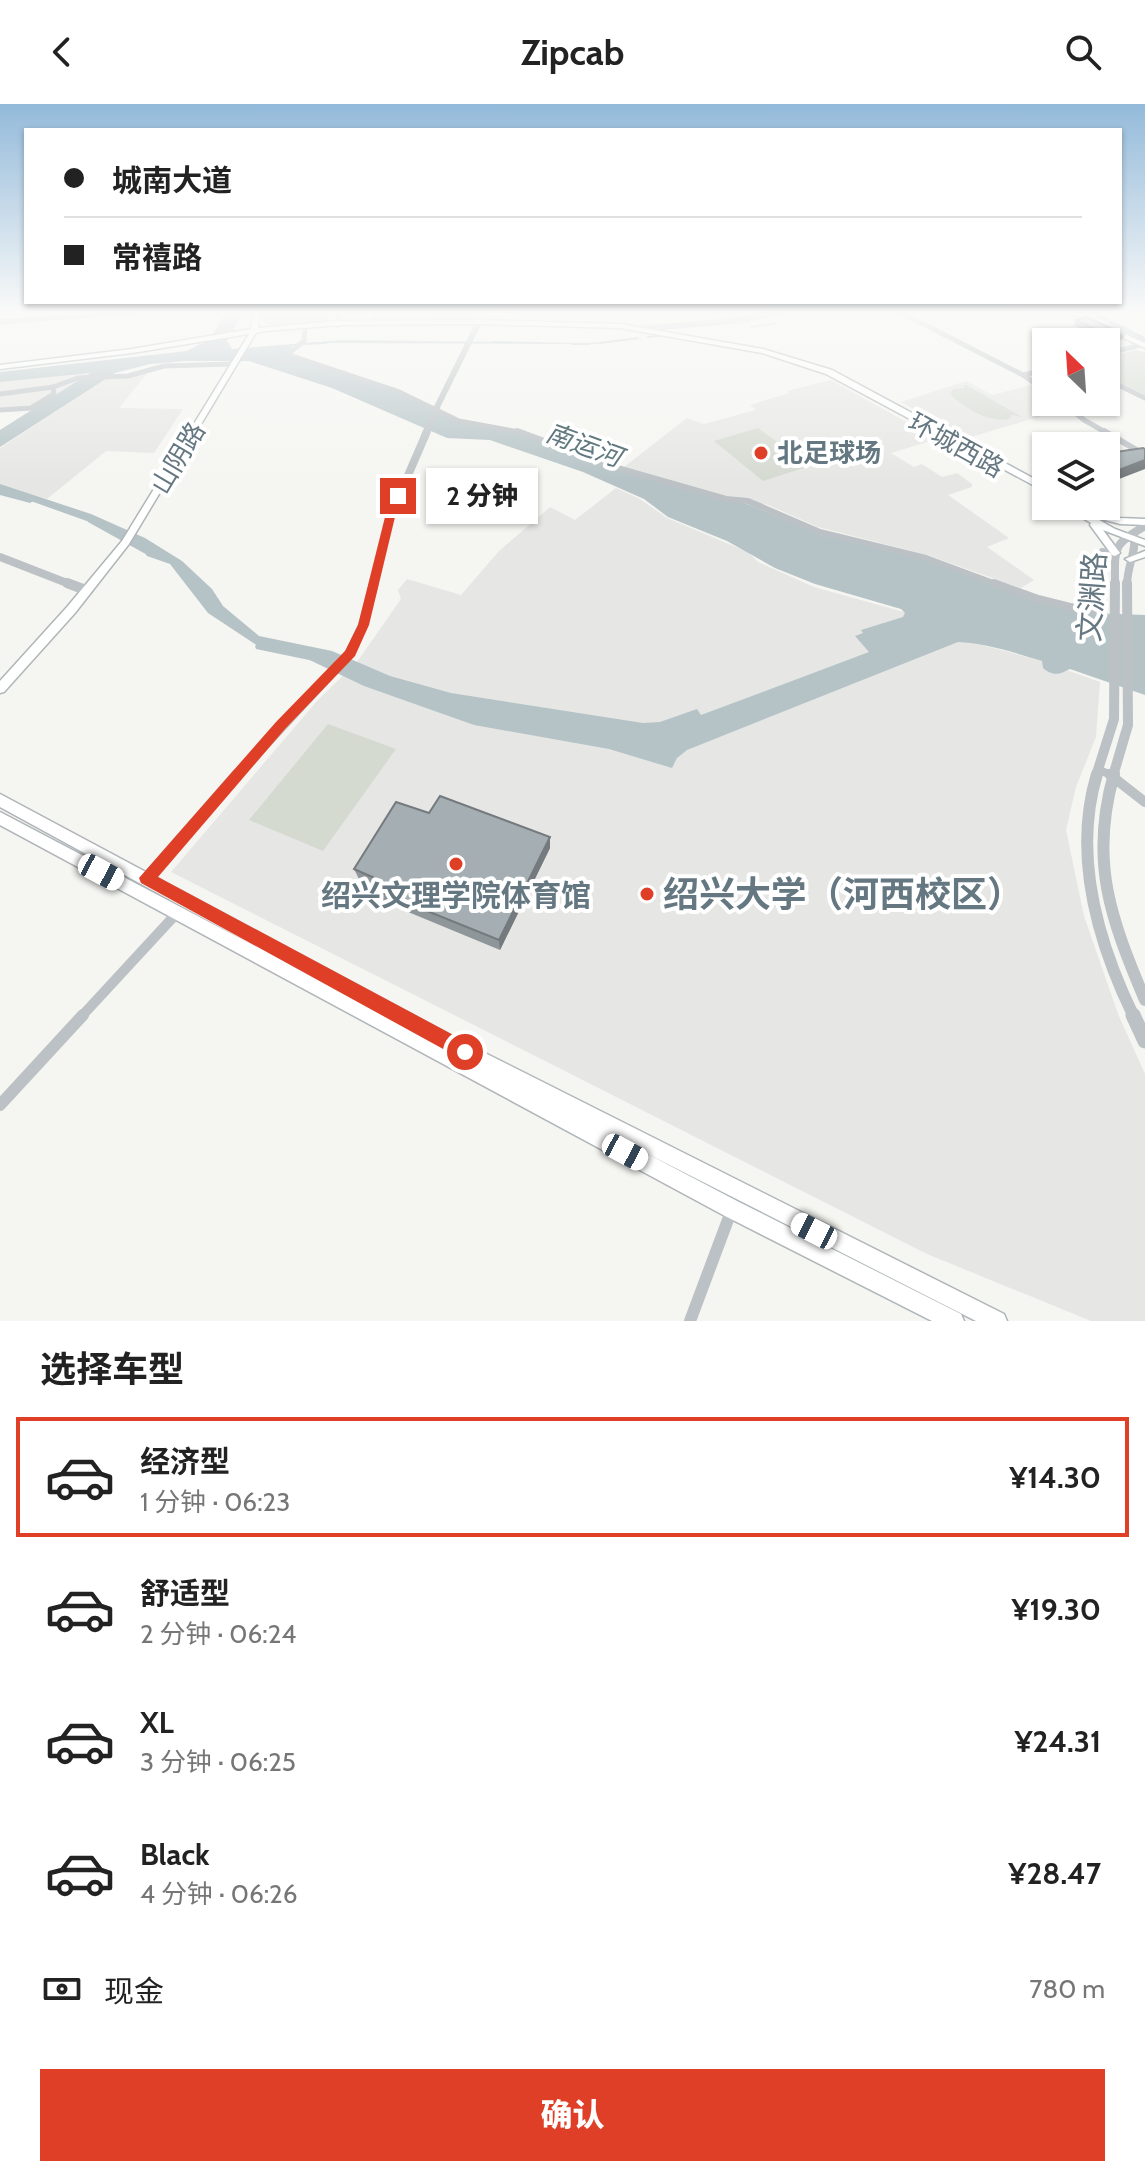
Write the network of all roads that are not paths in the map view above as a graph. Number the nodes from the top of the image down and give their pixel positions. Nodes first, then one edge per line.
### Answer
1 (150, 369) edge
2 (230, 369) edge
3 (330, 369) edge
4 (456, 369) edge
5 (810, 369) edge
6 (1011, 369) edge
7 (1032, 373) edge
8 (1023, 375) junction
9 (1032, 381) edge
10 (1120, 386) edge
11 (53, 387) junction
12 (0, 394) edge
13 (1145, 398) edge
14 (0, 410) edge
15 (1079, 416) edge
16 (1145, 455) edge
17 (1032, 484) edge
18 (1088, 520) edge
19 (1101, 520) edge
20 (1115, 520) edge
21 (1145, 524) edge
22 (126, 538) junction
23 (1138, 538) edge
24 (1115, 553) junction
25 (1145, 554) edge
26 (0, 557) edge
27 (1130, 559) junction
28 (83, 589) junction
29 (0, 680) edge
30 (0, 689) edge
31 (1099, 770) junction
32 (1114, 776) junction
33 (0, 800) edge
34 (1145, 802) edge
35 (0, 818) edge
36 (147, 878) junction
37 (177, 913) junction
38 (1145, 1000) edge
39 (1145, 1041) edge
40 (0, 1105) edge
41 (735, 1201) junction
42 (690, 1321) edge
43 (954, 1321) edge
44 (997, 1321) edge

1 - 11 street
2 - 22 main road, 山阴路
3 - 24 street
4 - 36 street, bridge
5 - 17 main road, 环城西路
6 - 8 street
7 - 8 street
8 - 9 street
10 - 13 street
11 - 12 street
11 - 14 street
15 - 16 street
18 - 24 main road
19 - 23 main road
20 - 21 main road
21 - 23 street
22 - 28 main road, 山阴路
22 - 30 main road, 山阴路
23 - 24 street, 文渊路
23 - 27 street, 文渊路
24 - 31 street, 文渊路
25 - 27 main road
26 - 28 street
27 - 32 street, 文渊路
28 - 29 main road, 山阴路
31 - 32 street
31 - 39 street, 文渊路
32 - 34 street
32 - 38 street, 文渊路
33 - 36 main road
35 - 37 main road
36 - 41 main road
37 - 40 street
37 - 41 main road
41 - 42 street
41 - 43 main road
41 - 44 main road

